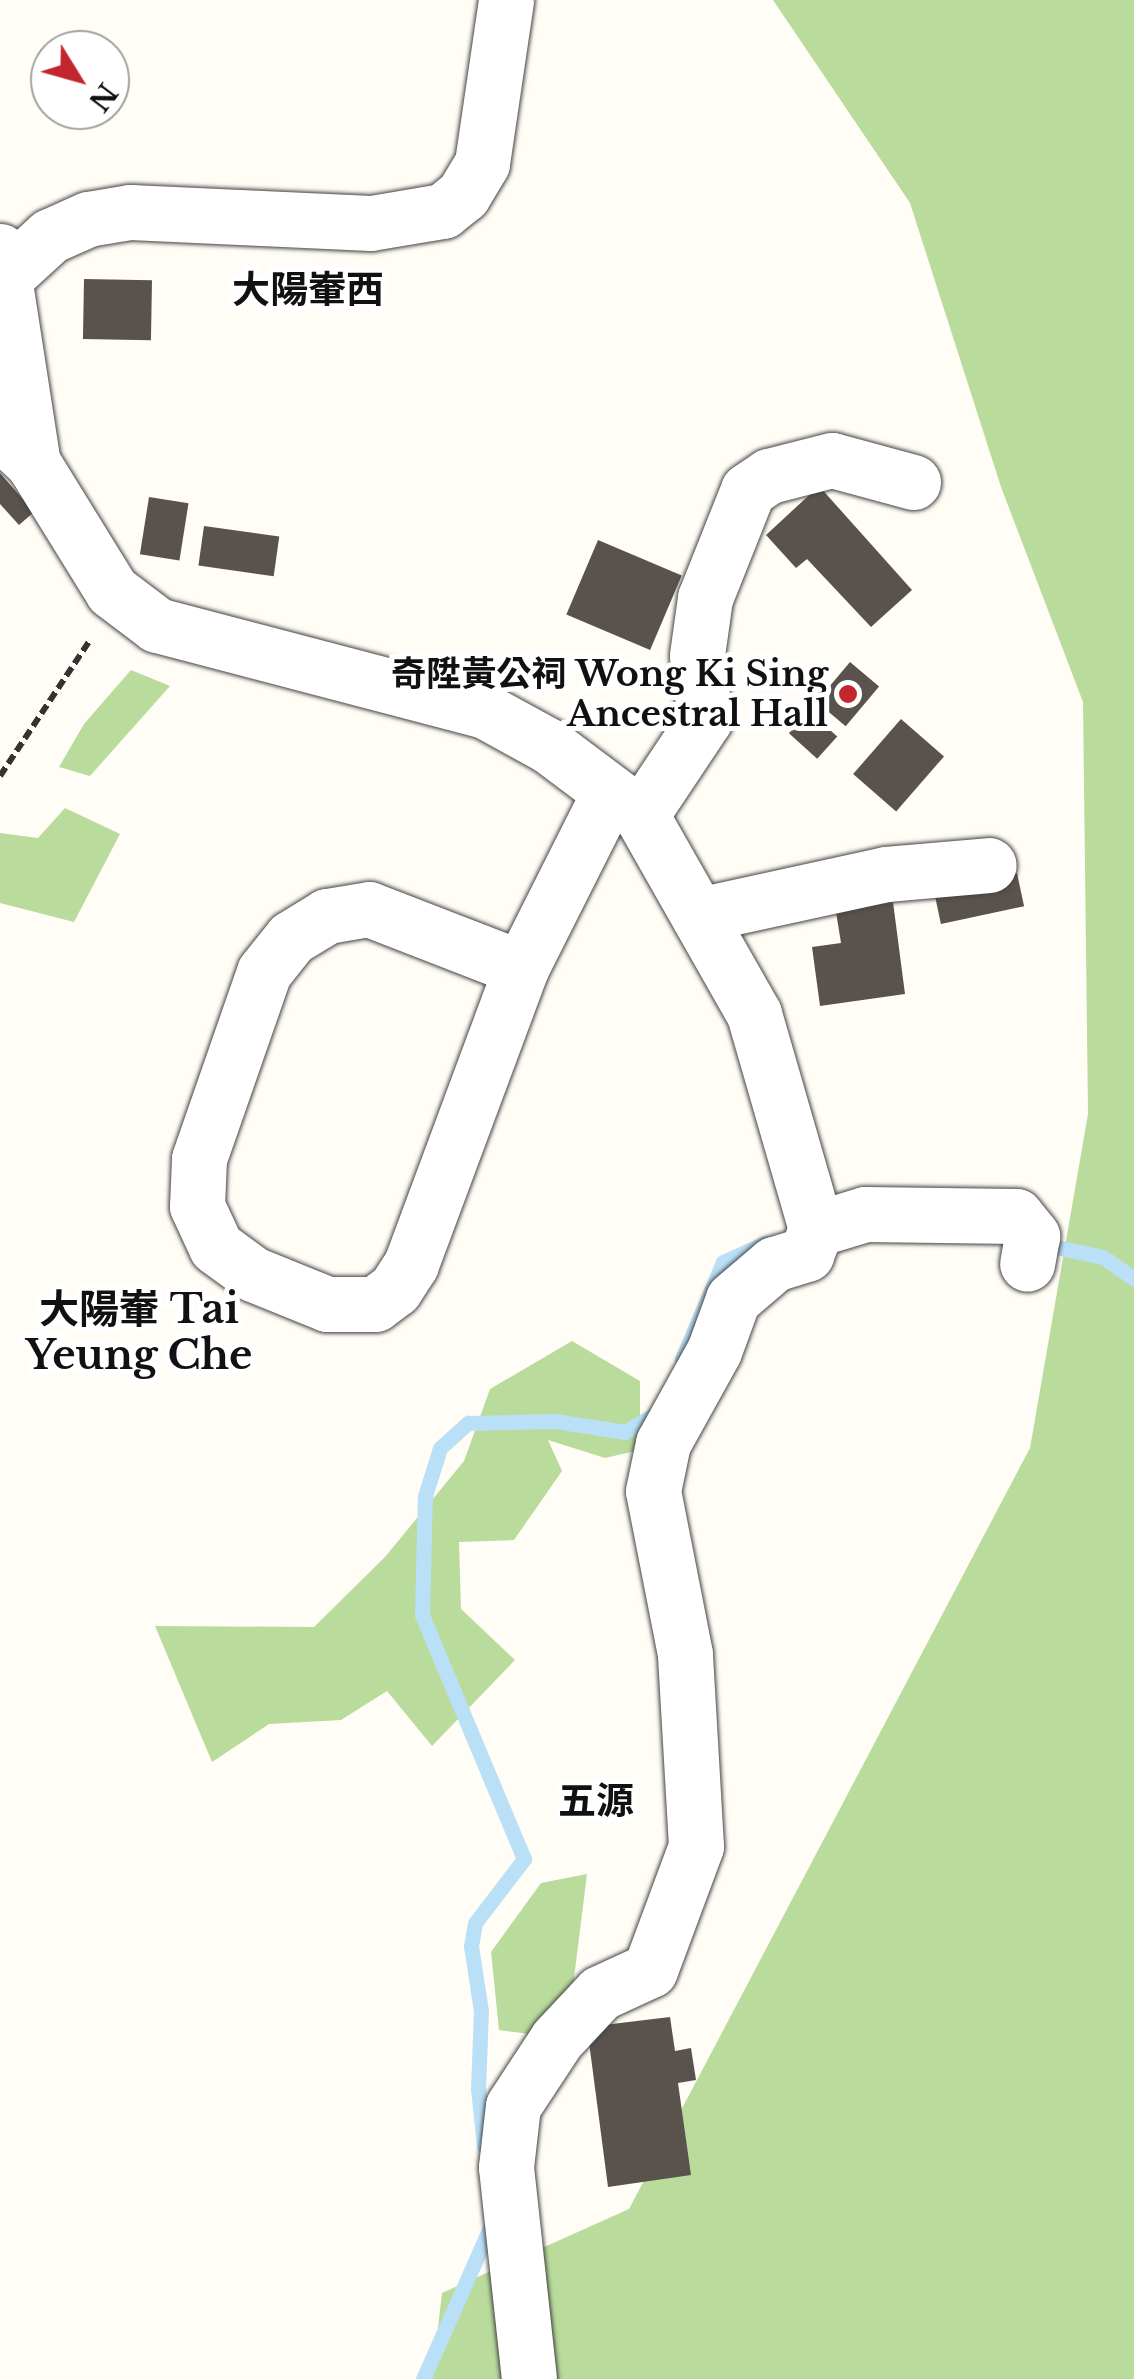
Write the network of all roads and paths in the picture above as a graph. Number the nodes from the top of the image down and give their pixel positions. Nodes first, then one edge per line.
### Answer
1 (506, 0) edge
2 (1, 265) edge
3 (16, 447) edge
4 (913, 482) dead end
5 (134, 610) junction
6 (0, 776) edge
7 (624, 805) junction
8 (990, 865) dead end
9 (698, 915) junction
10 (520, 968) junction
11 (816, 1230) junction
12 (1028, 1264) dead end
13 (529, 2379) edge

1 - 2 street
2 - 3 street
3 - 5 street
4 - 7 street
5 - 6 path
5 - 7 street
7 - 9 street
7 - 10 street
8 - 9 street
9 - 11 street
10 - 10 street
11 - 12 street
11 - 13 street

